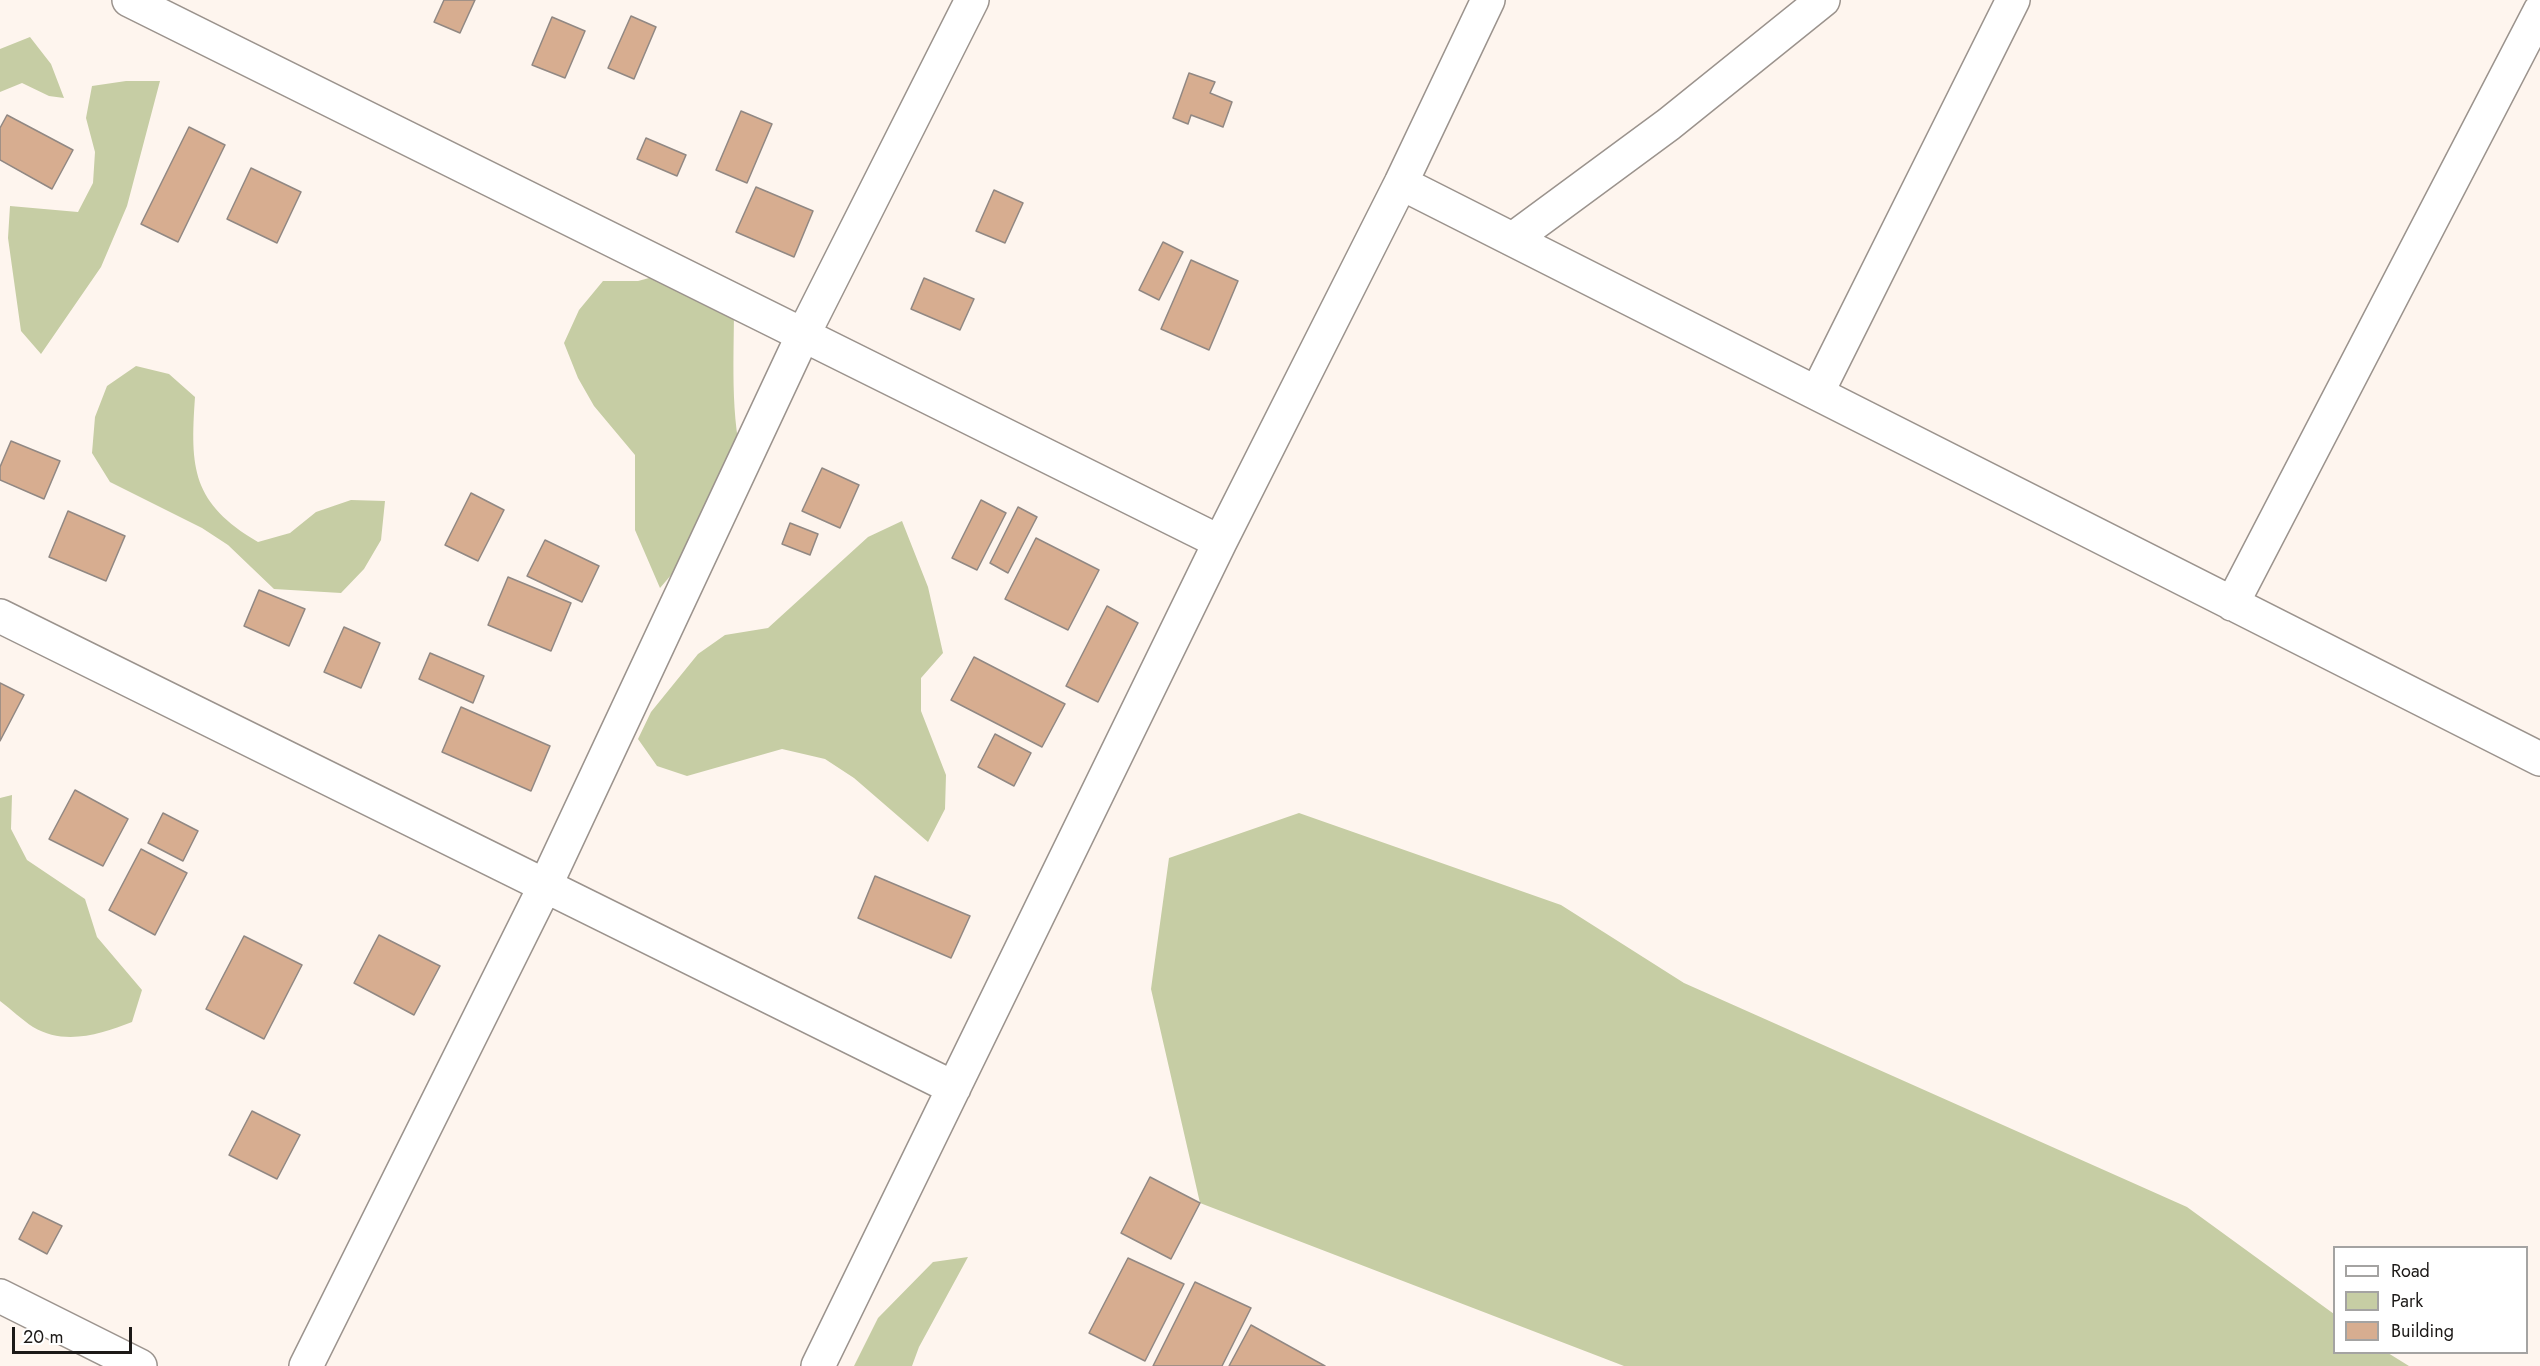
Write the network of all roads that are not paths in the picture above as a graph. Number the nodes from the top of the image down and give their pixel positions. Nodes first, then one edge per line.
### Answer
1 (129, 0) edge
2 (972, 0) edge
3 (1823, 0) edge
4 (2013, 0) edge
5 (1478, 3) edge
6 (2540, 11) edge
7 (1401, 183) junction
8 (1513, 239) junction
9 (803, 334) junction
10 (1817, 393) junction
11 (1220, 542) junction
12 (2232, 604) junction
13 (0, 616) edge
14 (2540, 759) edge
15 (545, 886) junction
16 (954, 1088) junction
17 (0, 1296) edge
18 (140, 1366) edge
19 (306, 1366) edge
20 (818, 1366) edge

1 - 9 street
2 - 9 street
3 - 8 street
4 - 10 street
5 - 7 street
6 - 12 street
7 - 8 street
7 - 11 street
8 - 10 street
9 - 11 street
9 - 15 street
10 - 12 street
11 - 16 street
12 - 14 street
13 - 15 street
15 - 16 street
15 - 19 street
16 - 20 street
17 - 18 street

